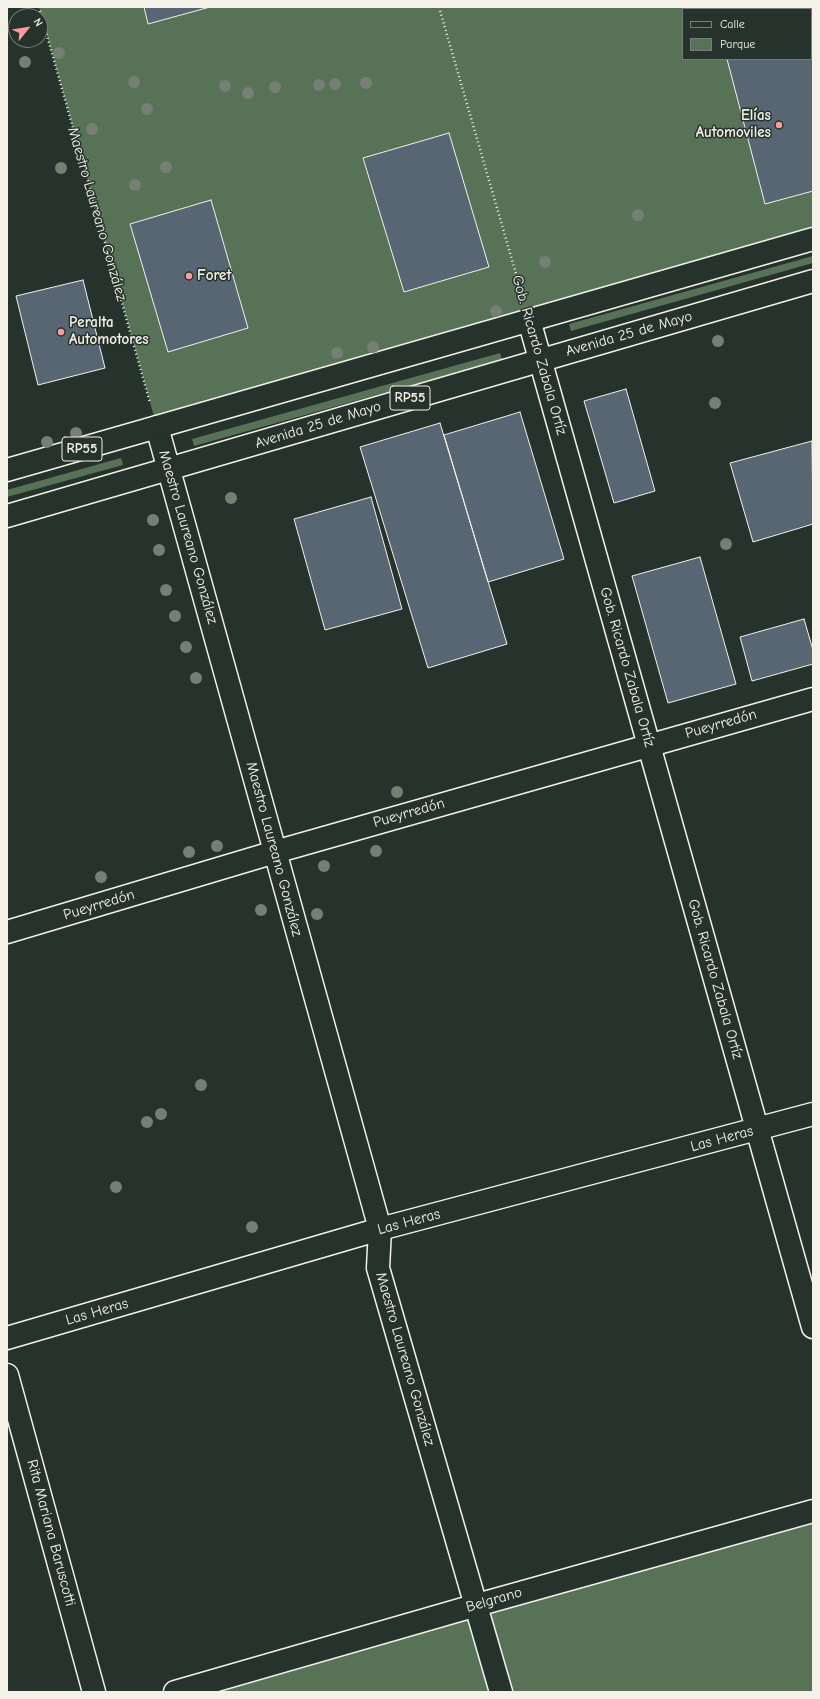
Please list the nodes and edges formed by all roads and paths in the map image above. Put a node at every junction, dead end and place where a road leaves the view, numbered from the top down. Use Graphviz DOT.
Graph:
graph roads {
  1 [pos="39,7"];
  2 [pos="439,7"];
  3 [pos="813,239"];
  4 [pos="813,281"];
  5 [pos="529,320"];
  6 [pos="540,359"];
  7 [pos="157,427"];
  8 [pos="169,469"];
  9 [pos="7,470"];
  10 [pos="7,516"];
  11 [pos="813,699"];
  12 [pos="649,744"];
  13 [pos="275,852"];
  14 [pos="7,932"];
  15 [pos="813,1114"];
  16 [pos="758,1130"];
  17 [pos="380,1229"];
  18 [pos="813,1327"];
  19 [pos="7,1338"];
  20 [pos="7,1375"];
  21 [pos="813,1511"];
  22 [pos="477,1605"];
  23 [pos="94,1692"];
  24 [pos="175,1692"];
  25 [pos="501,1692"];
  1 -- 7 [label="path, Maestro Laureano González"];
  2 -- 5 [label="path, Gob. Ricardo Zabala Ortíz"];
  3 -- 5 [label="street, RP55"];
  4 -- 6 [label="street, Avenida 25 de Mayo / RP55"];
  5 -- 6 [label="street, Gob. Ricardo Zabala Ortíz"];
  5 -- 7 [label="street, RP55"];
  6 -- 8 [label="street, Avenida 25 de Mayo / RP55"];
  6 -- 12 [label="street, Gob. Ricardo Zabala Ortíz"];
  7 -- 8 [label="street, Maestro Laureano González"];
  7 -- 9 [label="street, RP55"];
  8 -- 10 [label="street, Avenida 25 de Mayo / RP55"];
  8 -- 13 [label="street, Maestro Laureano González"];
  11 -- 12 [label="street, Pueyrredón"];
  12 -- 13 [label="street, Pueyrredón"];
  12 -- 16 [label="street, Gob. Ricardo Zabala Ortíz"];
  13 -- 14 [label="street, Pueyrredón"];
  13 -- 17 [label="street, Maestro Laureano González"];
  15 -- 16 [label="street, Las Heras"];
  16 -- 17 [label="street, Las Heras"];
  16 -- 18 [label="street, Gob. Ricardo Zabala Ortíz"];
  17 -- 19 [label="street, Las Heras"];
  17 -- 22 [label="street, Maestro Laureano González"];
  20 -- 23 [label="street, Rita Mariana Baruscotti"];
  21 -- 22 [label="street, Belgrano"];
  22 -- 24 [label="street, Belgrano"];
  22 -- 25 [label="street, Maestro Laureano González"];
}
